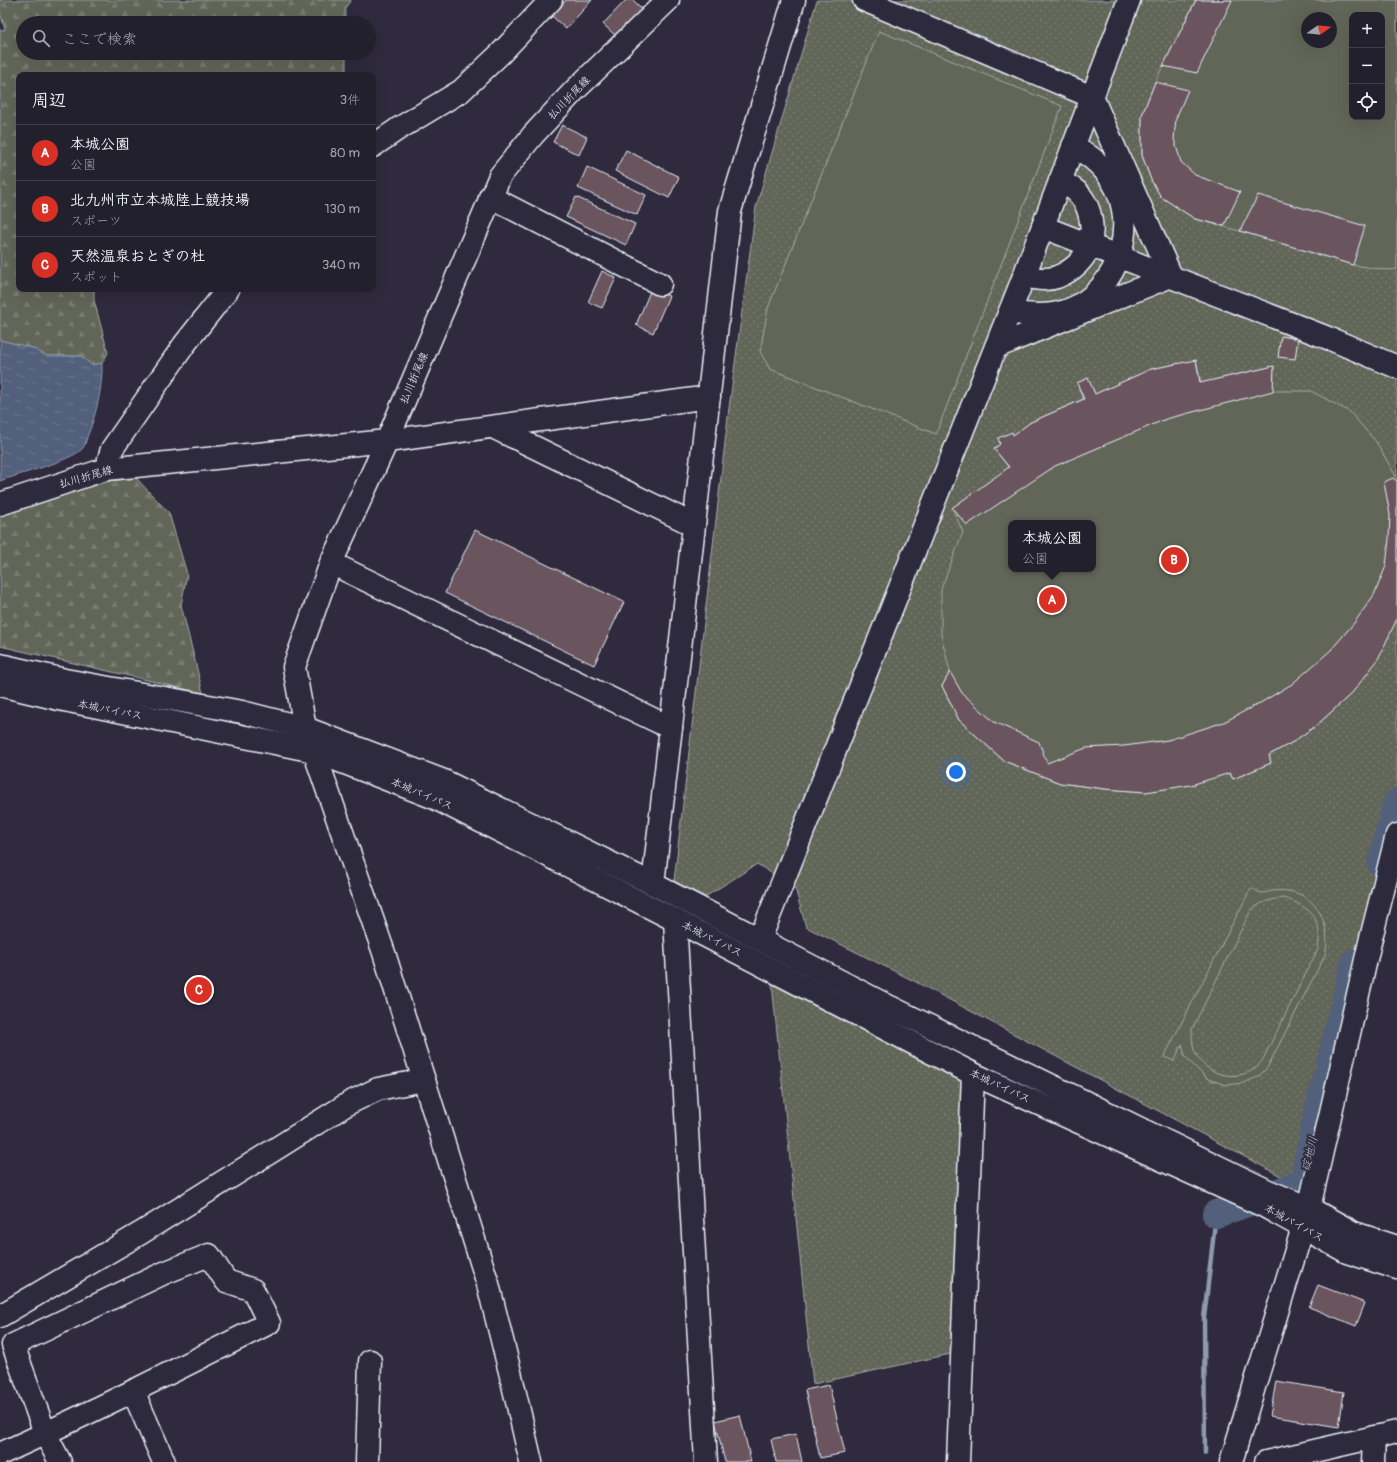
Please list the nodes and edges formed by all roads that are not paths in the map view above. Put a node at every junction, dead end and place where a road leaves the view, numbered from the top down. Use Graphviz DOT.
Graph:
graph roads {
  1 [pos="551,0"];
  2 [pos="668,0"];
  3 [pos="794,0"];
  4 [pos="864,0"];
  5 [pos="1128,0"];
  6 [pos="1092,97"];
  7 [pos="376,144"];
  8 [pos="1073,146"];
  9 [pos="1060,181"];
  10 [pos="490,197"];
  11 [pos="1043,226"];
  12 [pos="1090,244"];
  13 [pos="1120,256"];
  14 [pos="1024,276"];
  15 [pos="1171,276"];
  16 [pos="660,284"];
  17 [pos="226,292"];
  18 [pos="1010,312"];
  19 [pos="996,347"];
  20 [pos="1397,367"];
  21 [pos="709,398"];
  22 [pos="493,427"];
  23 [pos="387,441"];
  24 [pos="106,469"];
  25 [pos="0,504"];
  26 [pos="694,525"];
  27 [pos="332,563"];
  28 [pos="0,665"];
  29 [pos="0,685"];
  30 [pos="304,728"];
  31 [pos="671,728"];
  32 [pos="314,750"];
  33 [pos="1397,835"];
  34 [pos="653,884"];
  35 [pos="675,920"];
  36 [pos="760,939"];
  37 [pos="973,1074"];
  38 [pos="424,1080"];
  39 [pos="1238,1185"];
  40 [pos="1306,1218"];
  41 [pos="1397,1247"];
  42 [pos="1397,1268"];
  43 [pos="0,1316"];
  44 [pos="370,1361"];
  45 [pos="133,1391"];
  46 [pos="1397,1432"];
  47 [pos="46,1433"];
  48 [pos="1374,1437"];
  49 [pos="0,1454"];
  50 [pos="1279,1460"];
  51 [pos="60,1462"];
  52 [pos="164,1462"];
  53 [pos="367,1462"];
  54 [pos="531,1462"];
  55 [pos="706,1462"];
  56 [pos="958,1462"];
  57 [pos="1231,1462"];
  58 [pos="1373,1462"];
  1 -- 7 [label="main road"];
  2 -- 10 [label="main road, 払川折尾線"];
  3 -- 21 [label="main road"];
  4 -- 6 [label="main road"];
  5 -- 6 [label="main road"];
  6 -- 8 [label="main road"];
  6 -- 15 [label="main road"];
  8 -- 9 [label="main road"];
  8 -- 13 [label="main road"];
  9 -- 11 [label="main road"];
  9 -- 12 [label="main road"];
  10 -- 16 [label="main road"];
  10 -- 23 [label="main road, 払川折尾線"];
  11 -- 12 [label="main road"];
  11 -- 14 [label="main road"];
  12 -- 13 [label="main road"];
  12 -- 14 [label="main road"];
  13 -- 15 [label="main road"];
  13 -- 18 [label="main road"];
  14 -- 18 [label="main road"];
  15 -- 19 [label="main road"];
  15 -- 20 [label="main road"];
  17 -- 24 [label="main road"];
  18 -- 19 [label="main road"];
  19 -- 36 [label="main road"];
  21 -- 22 [label="main road"];
  21 -- 26 [label="main road"];
  22 -- 23 [label="main road"];
  22 -- 26 [label="main road"];
  23 -- 24 [label="main road, 払川折尾線"];
  23 -- 27 [label="main road"];
  24 -- 25 [label="main road, 払川折尾線"];
  26 -- 31 [label="main road"];
  27 -- 30 [label="main road"];
  27 -- 31 [label="main road"];
  28 -- 30 [label="main road, 本城バイパス"];
  29 -- 32 [label="main road, 本城バイパス"];
  30 -- 32 [label="main road"];
  30 -- 34 [label="main road, 本城バイパス"];
  31 -- 34 [label="main road"];
  32 -- 35 [label="main road, 本城バイパス"];
  32 -- 38 [label="main road"];
  33 -- 40 [label="main road"];
  34 -- 36 [label="main road, 本城バイパス"];
  35 -- 37 [label="main road, 本城バイパス"];
  35 -- 55 [label="main road"];
  36 -- 39 [label="main road, 本城バイパス"];
  37 -- 39 [label="main road, 本城バイパス"];
  37 -- 56 [label="main road"];
  38 -- 43 [label="main road"];
  38 -- 54 [label="main road"];
  39 -- 40 [label="main road, 本城バイパス"];
  39 -- 40 [label="main road, 本城バイパス"];
  40 -- 41 [label="main road, 本城バイパス"];
  40 -- 42 [label="main road, 本城バイパス"];
  40 -- 57 [label="main road"];
  44 -- 53 [label="main road"];
  45 -- 47 [label="main road"];
  45 -- 47 [label="main road"];
  45 -- 52 [label="main road"];
  46 -- 48 [label="main road"];
  47 -- 49 [label="main road"];
  47 -- 51 [label="main road"];
  48 -- 50 [label="main road"];
  48 -- 58 [label="main road"];
}
